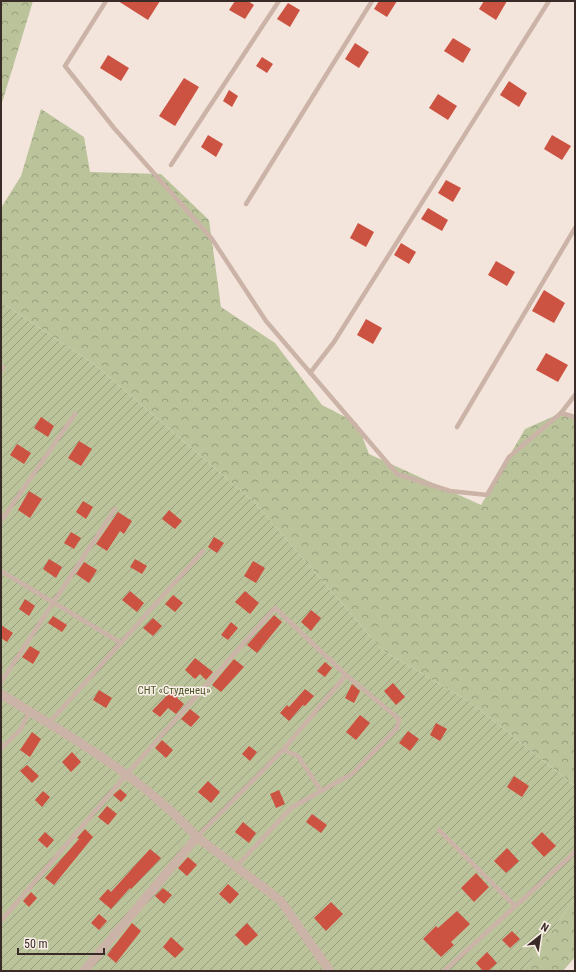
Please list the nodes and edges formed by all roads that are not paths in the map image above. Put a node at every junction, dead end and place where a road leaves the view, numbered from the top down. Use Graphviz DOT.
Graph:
graph roads {
  1 [pos="106,1"];
  2 [pos="278,1"];
  3 [pos="372,1"];
  4 [pos="549,1"];
  5 [pos="172,165"];
  6 [pos="246,204"];
  7 [pos="575,228"];
  8 [pos="310,373"];
  9 [pos="575,395"];
  10 [pos="561,413"];
  11 [pos="75,414"];
  12 [pos="575,417"];
  13 [pos="457,427"];
  14 [pos="115,509"];
  15 [pos="1,521"];
  16 [pos="203,551"];
  17 [pos="1,571"];
  18 [pos="52,603"];
  19 [pos="121,643"];
  20 [pos="346,674"];
  21 [pos="1,682"];
  22 [pos="1,694"];
  23 [pos="30,712"];
  24 [pos="49,723"];
  25 [pos="1,749"];
  26 [pos="283,750"];
  27 [pos="126,775"];
  28 [pos="321,791"];
  29 [pos="439,830"];
  30 [pos="197,837"];
  31 [pos="575,852"];
  32 [pos="236,867"];
  33 [pos="515,906"];
  34 [pos="1,921"];
  35 [pos="84,971"];
  36 [pos="330,971"];
  37 [pos="444,971"];
  1 -- 8 [label="lane"];
  2 -- 5 [label="lane"];
  3 -- 6 [label="lane"];
  4 -- 8 [label="lane"];
  7 -- 13 [label="lane"];
  8 -- 10 [label="lane"];
  9 -- 10 [label="lane"];
  10 -- 12 [label="lane"];
  11 -- 15 [label="lane"];
  14 -- 18 [label="lane"];
  16 -- 19 [label="lane"];
  17 -- 18 [label="lane"];
  18 -- 19 [label="lane"];
  18 -- 21 [label="lane"];
  19 -- 24 [label="lane"];
  20 -- 26 [label="lane"];
  20 -- 27 [label="lane"];
  20 -- 28 [label="lane"];
  22 -- 23 [label="street"];
  23 -- 24 [label="street"];
  23 -- 25 [label="lane"];
  24 -- 27 [label="street"];
  26 -- 28 [label="lane"];
  26 -- 30 [label="lane"];
  27 -- 30 [label="street"];
  27 -- 34 [label="lane"];
  28 -- 32 [label="lane"];
  29 -- 33 [label="lane"];
  30 -- 32 [label="street"];
  30 -- 35 [label="street"];
  31 -- 33 [label="lane"];
  32 -- 36 [label="street"];
  33 -- 37 [label="lane"];
}
